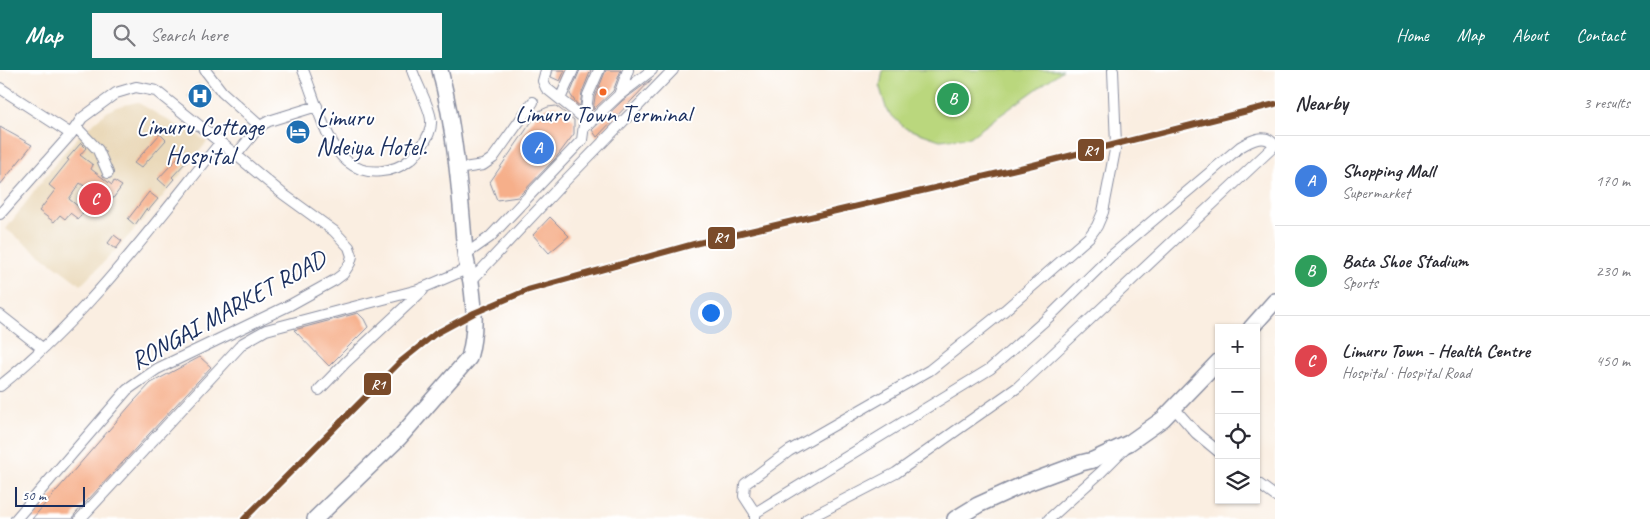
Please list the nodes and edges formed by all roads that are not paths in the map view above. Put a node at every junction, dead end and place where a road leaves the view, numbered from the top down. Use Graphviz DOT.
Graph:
graph roads {
  1 [pos="205,70"];
  2 [pos="304,70"];
  3 [pos="412,70"];
  4 [pos="440,70"];
  5 [pos="546,70"];
  6 [pos="573,70"];
  7 [pos="599,70"];
  8 [pos="628,70"];
  9 [pos="652,70"];
  10 [pos="673,70"];
  11 [pos="1113,70"];
  12 [pos="0,88"];
  13 [pos="618,96"];
  14 [pos="560,100"];
  15 [pos="533,102"];
  16 [pos="316,106"];
  17 [pos="584,124"];
  18 [pos="260,126"];
  19 [pos="74,130"];
  20 [pos="220,143"];
  21 [pos="236,155"];
  22 [pos="457,169"];
  23 [pos="108,173"];
  24 [pos="0,214"];
  25 [pos="468,268"];
  26 [pos="425,287"];
  27 [pos="1275,301"];
  28 [pos="0,315"];
  29 [pos="1255,324"];
  30 [pos="246,326"];
  31 [pos="253,338"];
  32 [pos="42,348"];
  33 [pos="1215,365"];
  34 [pos="0,386"];
  35 [pos="319,390"];
  36 [pos="1174,408"];
  37 [pos="1130,443"];
  38 [pos="1215,449"];
  39 [pos="1260,485"];
  40 [pos="1275,496"];
  41 [pos="755,516"];
  42 [pos="16,519"];
  43 [pos="80,519"];
  44 [pos="315,519"];
  45 [pos="807,519"];
  46 [pos="955,519"];
  47 [pos="1048,519"];
  1 -- 18 [label="street"];
  2 -- 16 [label="street"];
  3 -- 16 [label="street"];
  4 -- 22 [label="highway"];
  5 -- 14 [label="street"];
  6 -- 14 [label="street"];
  7 -- 17 [label="street"];
  8 -- 13 [label="street"];
  9 -- 13 [label="street"];
  10 -- 25 [label="street"];
  11 -- 41 [label="street"];
  12 -- 19 [label="street"];
  13 -- 17 [label="street"];
  14 -- 17 [label="street"];
  15 -- 22 [label="street"];
  16 -- 18 [label="street"];
  17 -- 25 [label="street"];
  18 -- 21 [label="street"];
  19 -- 20 [label="street"];
  19 -- 23 [label="street"];
  19 -- 24 [label="street"];
  20 -- 21 [label="street"];
  20 -- 32 [label="street"];
  21 -- 30 [label="street, RONGAI MARKET ROAD"];
  22 -- 25 [label="highway"];
  25 -- 26 [label="street, RONGAI MARKET ROAD"];
  25 -- 44 [label="highway"];
  26 -- 31 [label="street, RONGAI MARKET ROAD"];
  26 -- 35 [label="street"];
  27 -- 29 [label="highway"];
  28 -- 32 [label="street"];
  30 -- 31 [label="street"];
  30 -- 42 [label="street, RONGAI MARKET ROAD"];
  31 -- 43 [label="street, RONGAI MARKET ROAD"];
  32 -- 34 [label="street"];
  33 -- 36 [label="highway"];
  36 -- 37 [label="highway"];
  36 -- 38 [label="street"];
  37 -- 46 [label="highway"];
  37 -- 47 [label="street"];
  39 -- 40 [label="street"];
  41 -- 45 [label="street"];
}
